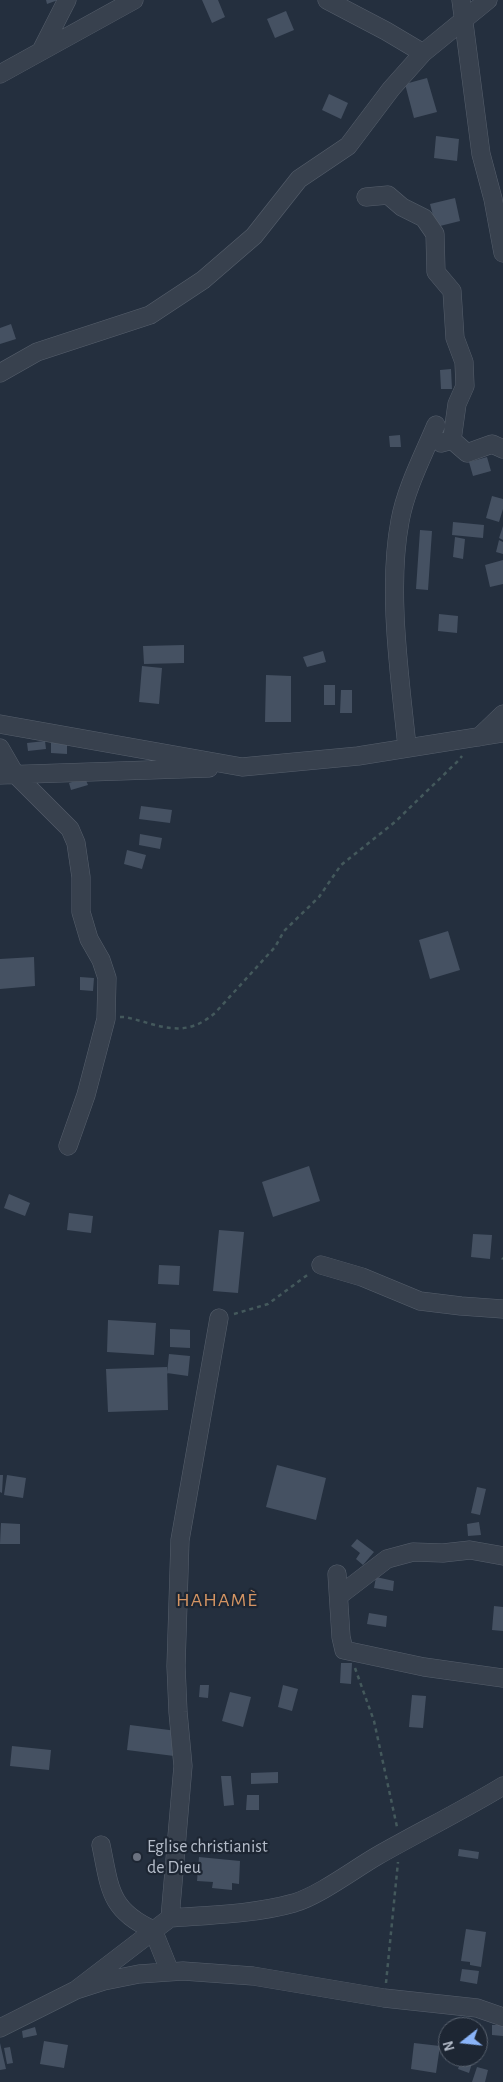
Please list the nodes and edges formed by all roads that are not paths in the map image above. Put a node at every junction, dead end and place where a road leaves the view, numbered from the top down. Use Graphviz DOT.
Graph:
graph roads {
  1 [pos="67,0"];
  2 [pos="134,0"];
  3 [pos="327,0"];
  4 [pos="460,0"];
  5 [pos="488,0"];
  6 [pos="464,20"];
  7 [pos="41,51"];
  8 [pos="423,53"];
  9 [pos="0,74"];
  10 [pos="366,197"];
  11 [pos="503,253"];
  12 [pos="0,373"];
  13 [pos="436,425"];
  14 [pos="503,449"];
  15 [pos="503,714"];
  16 [pos="0,724"];
  17 [pos="503,733"];
  18 [pos="475,737"];
  19 [pos="407,747"];
  20 [pos="0,748"];
  21 [pos="242,767"];
  22 [pos="8,775"];
  23 [pos="68,1146"];
  24 [pos="321,1265"];
  25 [pos="503,1309"];
  26 [pos="219,1318"];
  27 [pos="503,1556"];
  28 [pos="337,1574"];
  29 [pos="340,1595"];
  30 [pos="503,1678"];
  31 [pos="503,1786"];
  32 [pos="101,1845"];
  33 [pos="170,1918"];
  34 [pos="153,1930"];
  35 [pos="170,1972"];
  36 [pos="76,1990"];
  37 [pos="503,2017"];
  38 [pos="0,2028"];
  1 -- 7 [label="street"];
  2 -- 7 [label="street"];
  3 -- 8 [label="street"];
  4 -- 6 [label="street"];
  5 -- 6 [label="street"];
  6 -- 8 [label="street"];
  6 -- 11 [label="street"];
  7 -- 9 [label="street"];
  8 -- 12 [label="street"];
  10 -- 14 [label="street"];
  13 -- 19 [label="street"];
  15 -- 18 [label="street"];
  16 -- 21 [label="street"];
  17 -- 18 [label="street"];
  18 -- 19 [label="street"];
  19 -- 21 [label="street"];
  20 -- 22 [label="street"];
  21 -- 22 [label="street"];
  22 -- 23 [label="street"];
  24 -- 25 [label="street"];
  26 -- 33 [label="street"];
  27 -- 29 [label="street"];
  28 -- 29 [label="street"];
  29 -- 30 [label="street"];
  31 -- 33 [label="street"];
  32 -- 34 [label="street"];
  33 -- 34 [label="street"];
  34 -- 35 [label="street"];
  34 -- 36 [label="street"];
  35 -- 36 [label="street"];
  35 -- 37 [label="street"];
  36 -- 38 [label="street"];
}
